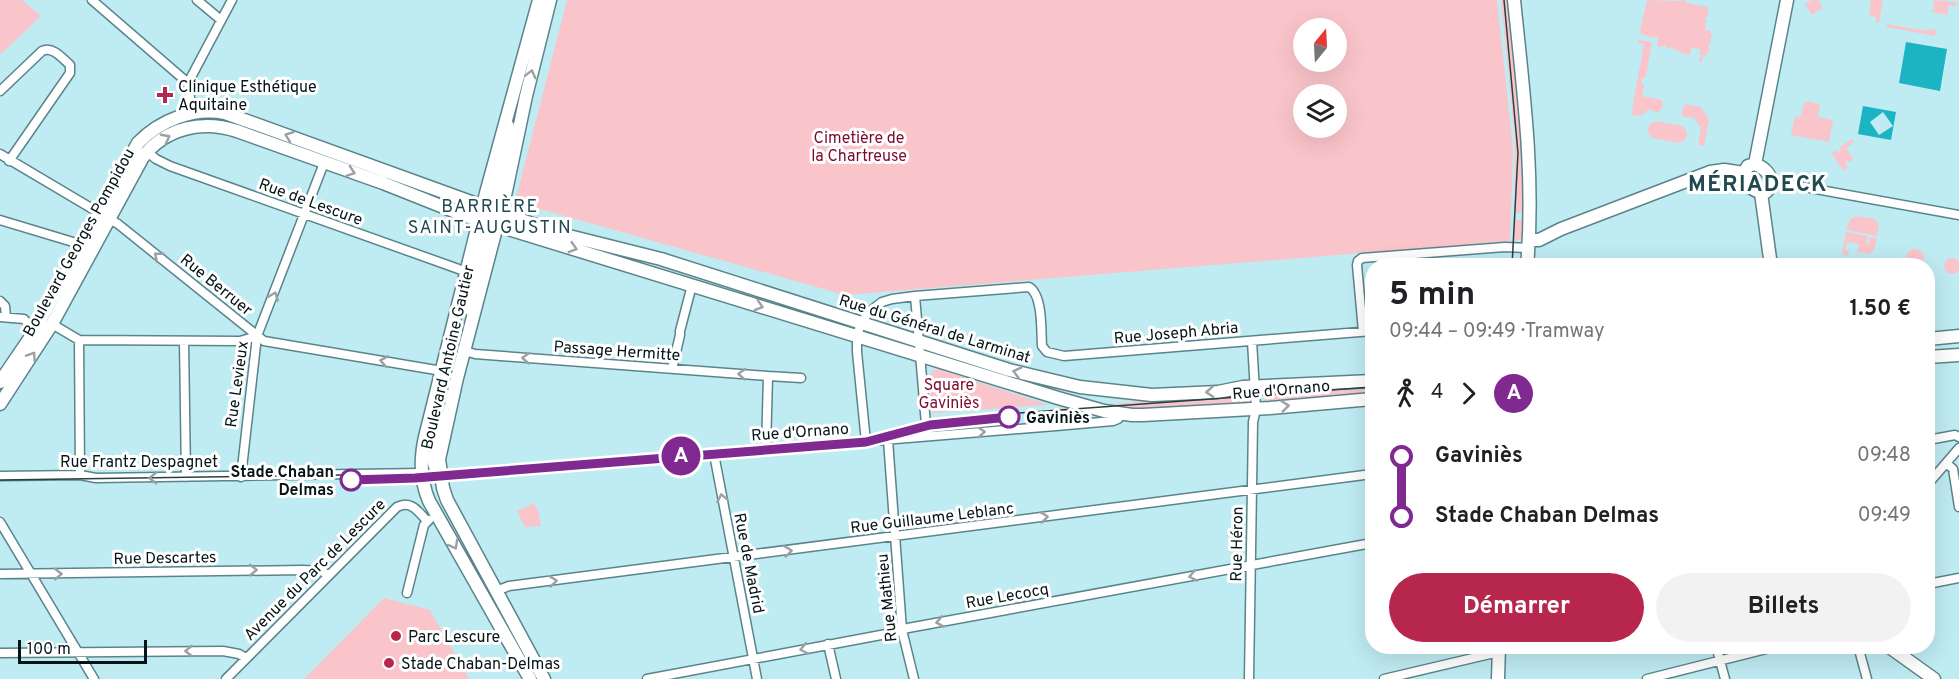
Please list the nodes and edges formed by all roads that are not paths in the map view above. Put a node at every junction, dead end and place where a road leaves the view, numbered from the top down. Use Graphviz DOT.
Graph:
graph roads {
  1 [pos="92,0"];
  2 [pos="197,0"];
  3 [pos="232,0"];
  4 [pos="539,0"];
  5 [pos="550,0"];
  6 [pos="1514,0"];
  7 [pos="1787,0"];
  8 [pos="221,20"];
  9 [pos="188,83"];
  10 [pos="0,91"];
  11 [pos="526,96"];
  12 [pos="511,101"];
  13 [pos="192,113"];
  14 [pos="147,152"];
  15 [pos="0,154"];
  16 [pos="9,161"];
  17 [pos="324,163"];
  18 [pos="1755,165"];
  19 [pos="1744,173"];
  20 [pos="1771,181"];
  21 [pos="1761,193"];
  22 [pos="483,206"];
  23 [pos="305,214"];
  24 [pos="1959,215"];
  25 [pos="104,216"];
  26 [pos="492,218"];
  27 [pos="0,220"];
  28 [pos="1529,239"];
  29 [pos="81,246"];
  30 [pos="1528,258"];
  31 [pos="1770,258"];
  32 [pos="467,272"];
  33 [pos="692,285"];
  34 [pos="915,296"];
  35 [pos="0,301"];
  36 [pos="1365,310"];
  37 [pos="3,317"];
  38 [pos="861,323"];
  39 [pos="52,324"];
  40 [pos="1365,331"];
  41 [pos="32,335"];
  42 [pos="257,336"];
  43 [pos="857,336"];
  44 [pos="1959,336"];
  45 [pos="1935,338"];
  46 [pos="79,340"];
  47 [pos="184,341"];
  48 [pos="1252,341"];
  49 [pos="920,342"];
  50 [pos="466,345"];
  51 [pos="1959,355"];
  52 [pos="921,356"];
  53 [pos="1935,357"];
  54 [pos="672,369"];
  55 [pos="442,371"];
  56 [pos="768,376"];
  57 [pos="801,378"];
  58 [pos="1365,381"];
  59 [pos="0,382"];
  60 [pos="1255,387"];
  61 [pos="1365,400"];
  62 [pos="0,404"];
  63 [pos="1256,409"];
  64 [pos="1122,414"];
  65 [pos="927,436"];
  66 [pos="1959,437"];
  67 [pos="1935,439"];
  68 [pos="888,441"];
  69 [pos="866,442"];
  70 [pos="1959,448"];
  71 [pos="766,450"];
  72 [pos="714,454"];
  73 [pos="1946,463"];
  74 [pos="422,473"];
  75 [pos="80,475"];
  76 [pos="1365,475"];
  77 [pos="0,476"];
  78 [pos="441,476"];
  79 [pos="1935,476"];
  80 [pos="186,477"];
  81 [pos="241,477"];
  82 [pos="1252,490"];
  83 [pos="1959,507"];
  84 [pos="432,518"];
  85 [pos="0,522"];
  86 [pos="895,537"];
  87 [pos="1365,544"];
  88 [pos="734,558"];
  89 [pos="1251,565"];
  90 [pos="0,574"];
  91 [pos="31,574"];
  92 [pos="329,575"];
  93 [pos="1959,578"];
  94 [pos="1935,583"];
  95 [pos="496,591"];
  96 [pos="407,593"];
  97 [pos="902,630"];
  98 [pos="828,644"];
  99 [pos="78,652"];
  100 [pos="0,653"];
  101 [pos="1490,654"];
  102 [pos="1499,654"];
  103 [pos="1718,654"];
  104 [pos="1747,654"];
  105 [pos="1860,654"];
  106 [pos="1899,654"];
  107 [pos="246,658"];
  108 [pos="753,659"];
  109 [pos="1720,661"];
  110 [pos="94,679"];
  111 [pos="226,679"];
  112 [pos="530,679"];
  113 [pos="544,679"];
  114 [pos="647,679"];
  115 [pos="757,679"];
  116 [pos="836,679"];
  117 [pos="914,679"];
  118 [pos="1249,679"];
  119 [pos="1384,679"];
  120 [pos="1498,679"];
  121 [pos="1647,679"];
  122 [pos="1725,679"];
  123 [pos="1867,679"];
  124 [pos="1934,679"];
  1 -- 9 [label="street"];
  2 -- 8 [label="street"];
  3 -- 8 [label="street"];
  4 -- 12 [label="main road, Boulevard Antoine Gautier"];
  11 -- 5 [label="main road, Boulevard Antoine Gautier, one-way"];
  6 -- 28 [label="main road"];
  7 -- 18 [label="main road"];
  8 -- 9 [label="street"];
  9 -- 13 [label="street"];
  10 -- 16 [label="street"];
  11 -- 12 [label="street"];
  11 -- 26 [label="main road, Boulevard Antoine Gautier"];
  12 -- 22 [label="main road, Boulevard Antoine Gautier"];
  12 -- 26 [label="main road"];
  22 -- 13 [label="main road, Boulevard Georges Pompidou, one-way"];
  13 -- 25 [label="main road, Boulevard Georges Pompidou"];
  14 -- 17 [label="main road, Boulevard Georges Pompidou, one-way"];
  14 -- 23 [label="street, Rue de Lescure"];
  14 -- 25 [label="main road, Boulevard Georges Pompidou"];
  15 -- 16 [label="street, Rue Berruer"];
  16 -- 25 [label="street, Rue Berruer"];
  17 -- 23 [label="street, Rue Levieux"];
  17 -- 26 [label="main road, Boulevard Georges Pompidou, one-way"];
  18 -- 19 [label="main road"];
  18 -- 20 [label="main road"];
  19 -- 21 [label="main road"];
  19 -- 28 [label="main road"];
  20 -- 21 [label="main road"];
  20 -- 24 [label="street"];
  21 -- 31 [label="main road"];
  22 -- 26 [label="main road, Boulevard Antoine Gautier"];
  23 -- 32 [label="street, Rue de Lescure"];
  42 -- 23 [label="street, Rue Levieux, one-way"];
  25 -- 29 [label="main road, Boulevard Georges Pompidou"];
  25 -- 39 [label="main road, Boulevard Georges Pompidou"];
  42 -- 25 [label="street, Rue Berruer, one-way"];
  26 -- 32 [label="main road, Boulevard Antoine Gautier"];
  26 -- 33 [label="main road, Rue du Général de Larminat, one-way"];
  26 -- 38 [label="main road, Rue du Général de Larminat"];
  26 -- 50 [label="main road, Boulevard Antoine Gautier"];
  27 -- 29 [label="street"];
  28 -- 30 [label="main road"];
  28 -- 36 [label="street"];
  29 -- 41 [label="main road, Boulevard Georges Pompidou"];
  32 -- 55 [label="main road, Boulevard Antoine Gautier"];
  33 -- 43 [label="main road, Rue du Général de Larminat, one-way"];
  33 -- 54 [label="street"];
  34 -- 38 [label="street"];
  34 -- 48 [label="street, Rue Joseph Abria"];
  34 -- 49 [label="street"];
  35 -- 37 [label="street"];
  37 -- 41 [label="street"];
  38 -- 43 [label="street"];
  38 -- 49 [label="main road, Rue du Général de Larminat"];
  39 -- 46 [label="street"];
  62 -- 39 [label="main road, Boulevard Georges Pompidou, one-way"];
  40 -- 48 [label="street, Rue Joseph Abria"];
  41 -- 59 [label="main road, Boulevard Georges Pompidou"];
  42 -- 47 [label="street"];
  55 -- 42 [label="street, Rue Berruer, one-way"];
  42 -- 81 [label="street, Rue Levieux"];
  43 -- 49 [label="street"];
  43 -- 52 [label="main road, Rue du Général de Larminat"];
  43 -- 69 [label="street"];
  44 -- 45 [label="main road"];
  46 -- 47 [label="street"];
  46 -- 75 [label="street"];
  47 -- 80 [label="street"];
  48 -- 60 [label="street"];
  49 -- 52 [label="street"];
  60 -- 49 [label="main road, Rue du Général de Larminat, one-way"];
  54 -- 50 [label="street, Passage Hermitte, one-way"];
  50 -- 78 [label="main road, Boulevard Antoine Gautier"];
  51 -- 53 [label="main road"];
  52 -- 64 [label="main road, Rue du Général de Larminat"];
  52 -- 65 [label="street"];
  56 -- 54 [label="street, Passage Hermitte, one-way"];
  55 -- 74 [label="main road, Boulevard Antoine Gautier"];
  55 -- 78 [label="street, Boulevard Antoine Gautier"];
  56 -- 57 [label="street, Passage Hermitte"];
  56 -- 71 [label="street"];
  58 -- 60 [label="main road, Rue du Général de Larminat"];
  60 -- 63 [label="street, Rue Héron"];
  63 -- 61 [label="main road, Rue d'Ornano, one-way"];
  63 -- 64 [label="main road, Rue d'Ornano"];
  63 -- 82 [label="street, Rue Héron"];
  65 -- 64 [label="street, Rue d'Ornano, one-way"];
  65 -- 68 [label="street, Rue d'Ornano"];
  66 -- 67 [label="street"];
  68 -- 69 [label="street, Rue d'Ornano"];
  68 -- 86 [label="street, Rue Mathieu"];
  69 -- 71 [label="street, Rue d'Ornano"];
  70 -- 73 [label="street"];
  71 -- 72 [label="street, Rue d'Ornano"];
  72 -- 78 [label="street, Rue d'Ornano"];
  88 -- 72 [label="street, Rue de Madrid, one-way"];
  73 -- 79 [label="street"];
  73 -- 83 [label="street"];
  74 -- 81 [label="street, Rue Frantz Despagnet"];
  74 -- 84 [label="main road, Boulevard Antoine Gautier"];
  75 -- 77 [label="street, Rue Frantz Despagnet"];
  80 -- 75 [label="street, Rue Frantz Despagnet, one-way"];
  76 -- 82 [label="street, Rue Guillaume Leblanc"];
  78 -- 95 [label="main road"];
  80 -- 81 [label="street, Rue Frantz Despagnet"];
  86 -- 82 [label="street, Rue Guillaume Leblanc, one-way"];
  82 -- 89 [label="street, Rue Héron"];
  84 -- 92 [label="street, Avenue du Parc de Lescure"];
  84 -- 96 [label="street"];
  84 -- 112 [label="main road, Boulevard Antoine Gautier, one-way"];
  85 -- 91 [label="street"];
  88 -- 86 [label="street, Rue Guillaume Leblanc, one-way"];
  86 -- 97 [label="street, Rue Mathieu"];
  87 -- 89 [label="street, Rue Lecocq"];
  95 -- 88 [label="street, Rue Guillaume Leblanc, one-way"];
  88 -- 108 [label="street, Rue de Madrid"];
  89 -- 97 [label="street, Rue Lecocq, one-way"];
  89 -- 118 [label="street, Rue Héron"];
  90 -- 91 [label="street, Rue Descartes"];
  91 -- 92 [label="street, Rue Descartes, one-way"];
  91 -- 99 [label="street"];
  92 -- 107 [label="street, Avenue du Parc de Lescure"];
  93 -- 94 [label="street"];
  95 -- 113 [label="main road"];
  97 -- 98 [label="street, Rue Lecocq"];
  97 -- 117 [label="street, Rue Mathieu"];
  98 -- 108 [label="street, Rue Lecocq, one-way"];
  98 -- 116 [label="street"];
  99 -- 100 [label="street"];
  107 -- 99 [label="street, one-way"];
  99 -- 110 [label="street"];
  101 -- 119 [label="street"];
  102 -- 120 [label="main road"];
  103 -- 109 [label="street"];
  104 -- 109 [label="street"];
  105 -- 123 [label="street"];
  106 -- 124 [label="main road"];
  107 -- 111 [label="street, Avenue du Parc de Lescure"];
  108 -- 114 [label="street, Rue Lecocq"];
  108 -- 115 [label="street, Rue de Madrid"];
  109 -- 121 [label="street"];
  109 -- 122 [label="street"];
}
